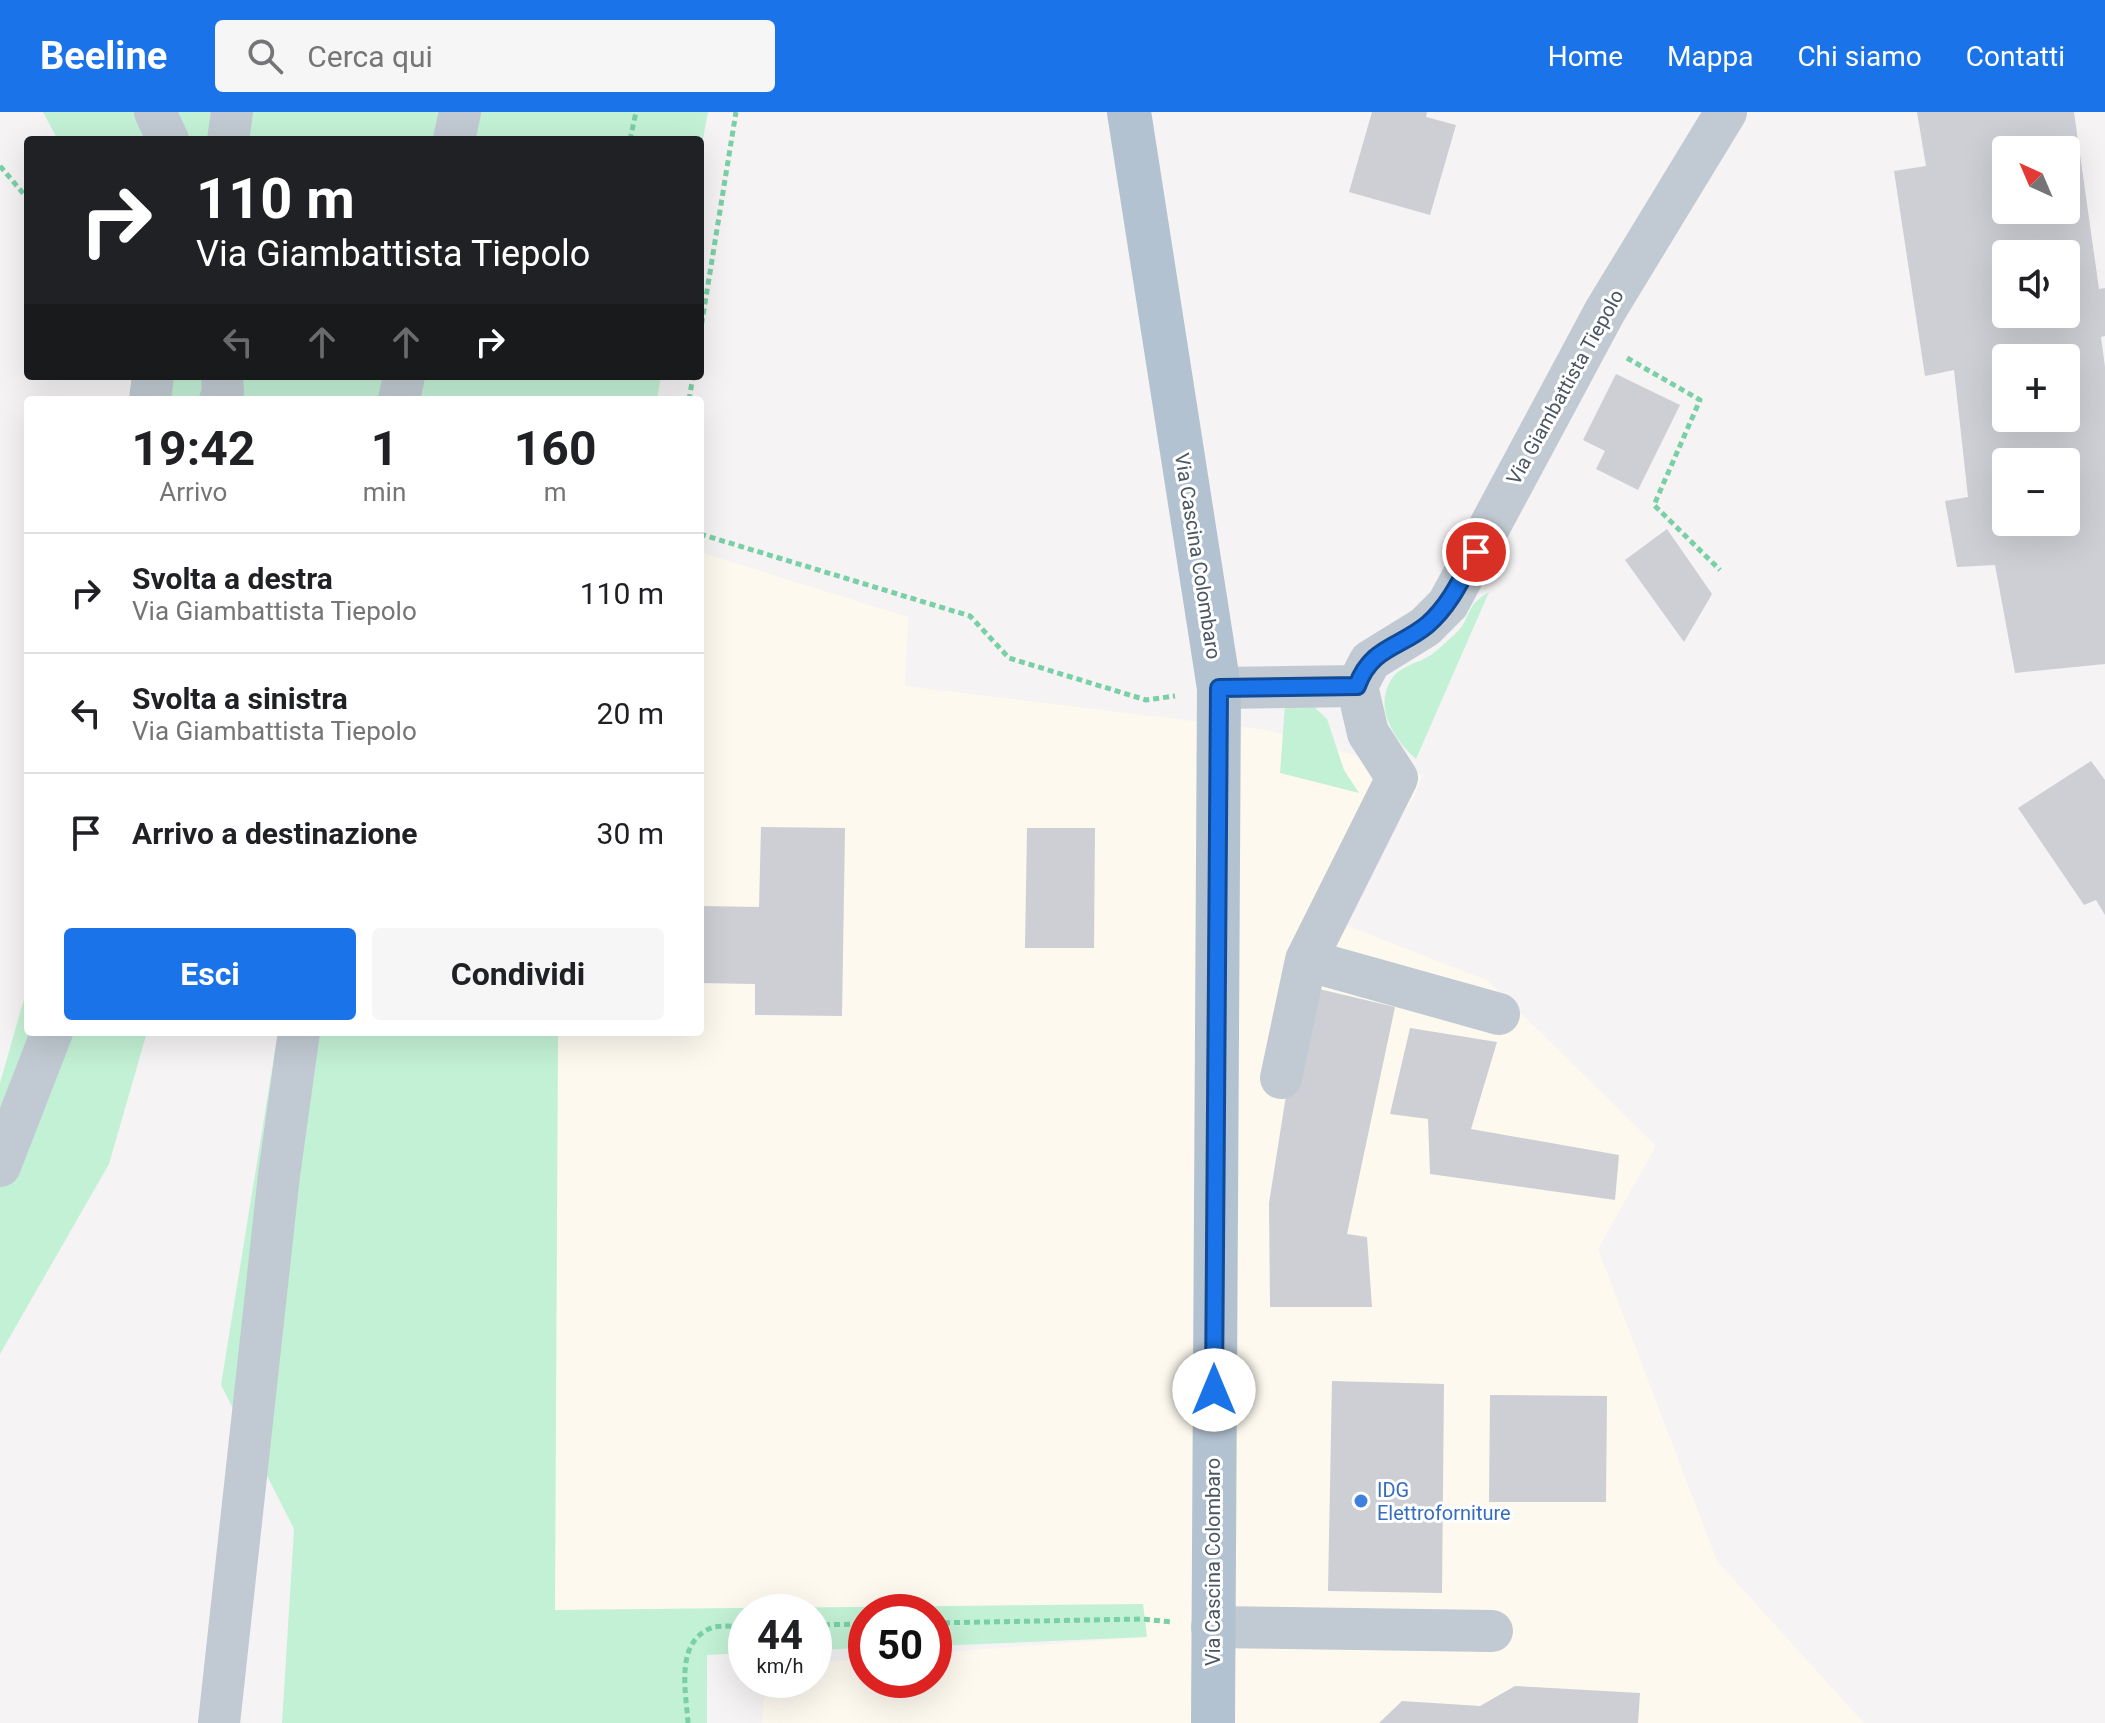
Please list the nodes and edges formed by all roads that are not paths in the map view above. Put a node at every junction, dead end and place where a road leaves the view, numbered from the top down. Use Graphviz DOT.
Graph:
graph roads {
  1 [pos="155,112"];
  2 [pos="232,112"];
  3 [pos="460,112"];
  4 [pos="1129,112"];
  5 [pos="1726,112"];
  6 [pos="166,136"];
  7 [pos="229,136"];
  8 [pos="455,136"];
  9 [pos="1357,686"];
  10 [pos="1219,688"];
  11 [pos="1306,960"];
  12 [pos="1499,1014"];
  13 [pos="50,1036"];
  14 [pos="298,1036"];
  15 [pos="1281,1078"];
  16 [pos="0,1166"];
  17 [pos="1212,1627"];
  18 [pos="1492,1631"];
  19 [pos="219,1723"];
  20 [pos="1213,1723"];
  1 -- 6 [label="street"];
  2 -- 7 [label="street"];
  3 -- 8 [label="street"];
  4 -- 10 [label="main road, Via Cascina Colombaro"];
  5 -- 9 [label="street, Via Giambattista Tiepolo"];
  9 -- 10 [label="street"];
  9 -- 11 [label="street"];
  10 -- 17 [label="main road, Via Cascina Colombaro"];
  11 -- 12 [label="street"];
  11 -- 15 [label="street"];
  13 -- 16 [label="street"];
  14 -- 19 [label="street"];
  17 -- 18 [label="street"];
  17 -- 20 [label="main road, Via Cascina Colombaro"];
}
